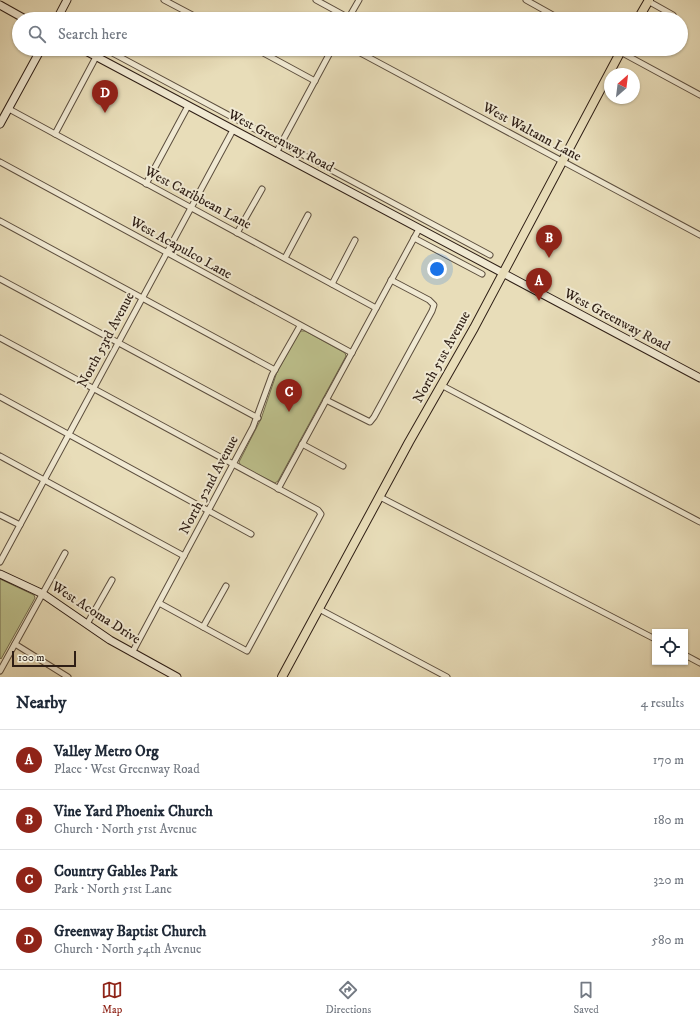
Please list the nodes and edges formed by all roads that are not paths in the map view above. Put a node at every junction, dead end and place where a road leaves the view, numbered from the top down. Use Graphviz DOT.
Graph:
graph roads {
  1 [pos="67,0"];
  2 [pos="164,0"];
  3 [pos="316,0"];
  4 [pos="359,0"];
  5 [pos="526,0"];
  6 [pos="648,1"];
  7 [pos="0,6"];
  8 [pos="12,12"];
  9 [pos="61,12"];
  10 [pos="187,12"];
  11 [pos="338,12"];
  12 [pos="352,12"];
  13 [pos="547,12"];
  14 [pos="642,12"];
  15 [pos="668,12"];
  16 [pos="37,56"];
  17 [pos="118,56"];
  18 [pos="269,56"];
  19 [pos="328,56"];
  20 [pos="366,56"];
  21 [pos="616,56"];
  22 [pos="630,56"];
  23 [pos="96,57"];
  24 [pos="160,79"];
  25 [pos="315,81"];
  26 [pos="155,88"];
  27 [pos="700,95"];
  28 [pos="188,106"];
  29 [pos="8,109"];
  30 [pos="0,124"];
  31 [pos="233,130"];
  32 [pos="55,134"];
  33 [pos="281,144"];
  34 [pos="276,153"];
  35 [pos="562,161"];
  36 [pos="0,162"];
  37 [pos="146,184"];
  38 [pos="262,188"];
  39 [pos="399,206"];
  40 [pos="191,208"];
  41 [pos="308,214"];
  42 [pos="394,216"];
  43 [pos="0,221"];
  44 [pos="418,229"];
  45 [pos="237,232"];
  46 [pos="700,235"];
  47 [pos="414,238"];
  48 [pos="355,240"];
  49 [pos="167,253"];
  50 [pos="490,255"];
  51 [pos="285,258"];
  52 [pos="482,274"];
  53 [pos="503,274"];
  54 [pos="0,279"];
  55 [pos="391,280"];
  56 [pos="332,284"];
  57 [pos="143,298"];
  58 [pos="376,308"];
  59 [pos="300,326"];
  60 [pos="0,338"];
  61 [pos="118,343"];
  62 [pos="352,353"];
  63 [pos="275,370"];
  64 [pos="700,378"];
  65 [pos="441,385"];
  66 [pos="94,389"];
  67 [pos="0,397"];
  68 [pos="326,400"];
  69 [pos="258,418"];
  70 [pos="69,434"];
  71 [pos="302,444"];
  72 [pos="0,456"];
  73 [pos="234,465"];
  74 [pos="343,466"];
  75 [pos="44,480"];
  76 [pos="278,489"];
  77 [pos="380,497"];
  78 [pos="209,511"];
  79 [pos="0,515"];
  80 [pos="700,522"];
  81 [pos="20,525"];
  82 [pos="251,534"];
  83 [pos="66,553"];
  84 [pos="184,556"];
  85 [pos="0,562"];
  86 [pos="0,574"];
  87 [pos="112,580"];
  88 [pos="226,586"];
  89 [pos="43,594"];
  90 [pos="159,603"];
  91 [pos="319,609"];
  92 [pos="87,624"];
  93 [pos="203,627"];
  94 [pos="652,637"];
  95 [pos="15,644"];
  96 [pos="132,653"];
  97 [pos="688,657"];
  98 [pos="700,663"];
  99 [pos="0,670"];
  100 [pos="166,674"];
  101 [pos="68,677"];
  102 [pos="177,677"];
  103 [pos="282,677"];
  104 [pos="447,677"];
  1 -- 9 [label="main road"];
  2 -- 10 [label="street"];
  3 -- 11 [label="street"];
  4 -- 12 [label="street"];
  5 -- 13 [label="street"];
  6 -- 14 [label="main road"];
  6 -- 15 [label="street"];
  7 -- 8 [label="main road"];
  16 -- 29 [label="main road"];
  17 -- 24 [label="street, West Greenway Road"];
  18 -- 25 [label="street"];
  19 -- 25 [label="street"];
  20 -- 35 [label="street, West Waltann Lane"];
  21 -- 35 [label="main road, North 51st Avenue"];
  22 -- 27 [label="street"];
  23 -- 26 [label="main road, West Greenway Road"];
  23 -- 32 [label="street"];
  24 -- 26 [label="street"];
  24 -- 33 [label="street, West Greenway Road"];
  25 -- 33 [label="street"];
  26 -- 28 [label="main road, West Greenway Road"];
  28 -- 31 [label="main road, West Greenway Road"];
  28 -- 37 [label="street"];
  29 -- 30 [label="main road"];
  29 -- 32 [label="street, West Caribbean Lane"];
  31 -- 34 [label="main road, West Greenway Road"];
  31 -- 40 [label="street, North 53rd Avenue"];
  32 -- 37 [label="street, West Caribbean Lane"];
  33 -- 34 [label="street"];
  33 -- 39 [label="street, West Greenway Road"];
  34 -- 42 [label="main road, West Greenway Road"];
  35 -- 46 [label="street, West Waltann Lane"];
  35 -- 53 [label="main road, North 51st Avenue"];
  36 -- 49 [label="street, West Acapulco Lane"];
  37 -- 40 [label="street, West Caribbean Lane"];
  38 -- 45 [label="street"];
  39 -- 42 [label="street"];
  39 -- 50 [label="street, West Greenway Road"];
  40 -- 45 [label="street, West Caribbean Lane"];
  40 -- 49 [label="street, North 53rd Avenue"];
  41 -- 51 [label="street"];
  42 -- 44 [label="main road, West Greenway Road"];
  43 -- 57 [label="street"];
  44 -- 47 [label="street"];
  44 -- 53 [label="main road, West Greenway Road"];
  45 -- 51 [label="street, West Caribbean Lane"];
  47 -- 52 [label="street"];
  47 -- 55 [label="street"];
  48 -- 56 [label="street"];
  49 -- 57 [label="street, North 53rd Avenue"];
  49 -- 59 [label="street, West Acapulco Lane"];
  51 -- 56 [label="street, West Caribbean Lane"];
  53 -- 64 [label="main road, West Greenway Road"];
  53 -- 65 [label="main road, North 51st Avenue"];
  54 -- 61 [label="street"];
  55 -- 58 [label="street"];
  55 -- 68 [label="street"];
  56 -- 58 [label="street, West Caribbean Lane"];
  57 -- 61 [label="street, North 53rd Avenue"];
  57 -- 63 [label="street"];
  58 -- 62 [label="street"];
  59 -- 62 [label="street, West Acapulco Lane"];
  59 -- 63 [label="street, North 52nd Avenue"];
  60 -- 66 [label="street"];
  61 -- 66 [label="street, North 53rd Avenue"];
  61 -- 69 [label="street"];
  62 -- 68 [label="street"];
  63 -- 69 [label="street, North 52nd Avenue"];
  65 -- 77 [label="main road, North 51st Avenue"];
  65 -- 80 [label="street"];
  66 -- 70 [label="street, North 53rd Avenue"];
  66 -- 73 [label="street"];
  67 -- 70 [label="street"];
  68 -- 71 [label="street"];
  69 -- 73 [label="street, North 52nd Avenue"];
  70 -- 75 [label="street, North 53rd Avenue"];
  70 -- 78 [label="street"];
  71 -- 74 [label="street"];
  71 -- 76 [label="street"];
  72 -- 75 [label="street"];
  73 -- 76 [label="street"];
  73 -- 78 [label="street, North 52nd Avenue"];
  75 -- 81 [label="street, North 53rd Avenue"];
  75 -- 84 [label="street"];
  76 -- 93 [label="street"];
  77 -- 91 [label="main road, North 51st Avenue"];
  77 -- 94 [label="street"];
  78 -- 82 [label="street"];
  78 -- 84 [label="street, North 52nd Avenue"];
  79 -- 81 [label="street"];
  81 -- 85 [label="street, North 53rd Avenue"];
  83 -- 89 [label="street"];
  84 -- 90 [label="street, North 52nd Avenue"];
  86 -- 89 [label="main road, West Acoma Drive"];
  87 -- 92 [label="street"];
  88 -- 93 [label="street"];
  89 -- 92 [label="main road, West Acoma Drive"];
  89 -- 95 [label="street"];
  90 -- 93 [label="street"];
  90 -- 96 [label="street, North 52nd Avenue"];
  91 -- 103 [label="main road, North 51st Avenue"];
  91 -- 104 [label="street"];
  92 -- 96 [label="main road, West Acoma Drive"];
  95 -- 99 [label="street"];
  95 -- 101 [label="street"];
  96 -- 100 [label="main road, West Acoma Drive"];
  97 -- 98 [label="street"];
  100 -- 102 [label="main road, West Acoma Drive"];
}
